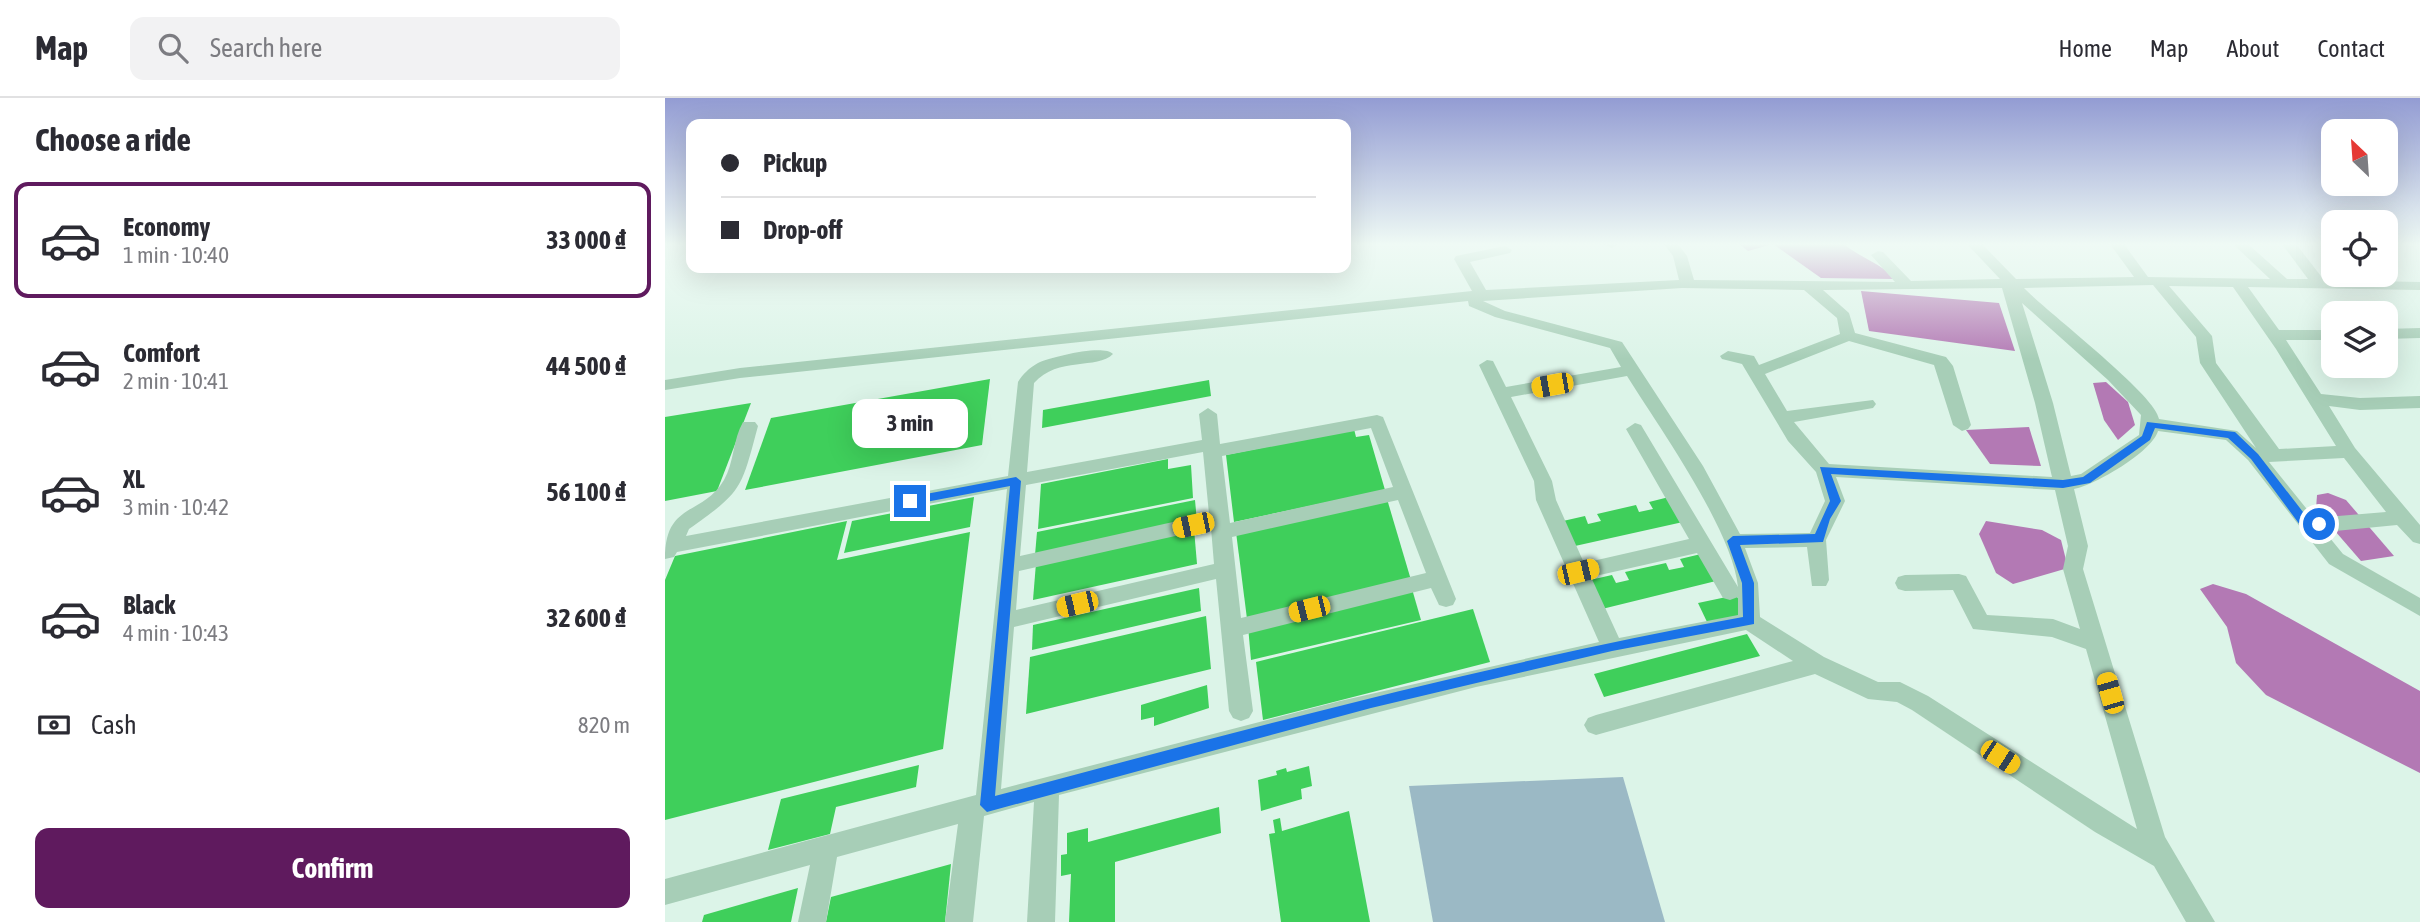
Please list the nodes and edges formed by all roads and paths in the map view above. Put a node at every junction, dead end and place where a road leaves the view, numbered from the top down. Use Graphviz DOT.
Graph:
graph roads {
  1 [pos="1474,282"];
  2 [pos="1905,282"];
  3 [pos="2049,282"];
  4 [pos="2153,282"];
  5 [pos="2193,282"];
  6 [pos="2010,283"];
  7 [pos="2398,283"];
  8 [pos="1688,284"];
  9 [pos="2238,284"];
  10 [pos="2284,284"];
  11 [pos="2321,284"];
  12 [pos="1808,285"];
  13 [pos="1907,285"];
  14 [pos="2420,286"];
  15 [pos="1481,295"];
  16 [pos="2420,333"];
  17 [pos="2398,334"];
  18 [pos="2275,335"];
  19 [pos="2321,335"];
  20 [pos="1848,336"];
  21 [pos="1105,354"];
  22 [pos="1728,356"];
  23 [pos="1487,365"];
  24 [pos="1631,370"];
  25 [pos="1756,372"];
  26 [pos="665,385"];
  27 [pos="1500,394"];
  28 [pos="2314,399"];
  29 [pos="2420,402"];
  30 [pos="2402,403"];
  31 [pos="1867,404"];
  32 [pos="1207,414"];
  33 [pos="2420,417"];
  34 [pos="1781,418"];
  35 [pos="2151,424"];
  36 [pos="1962,425"];
  37 [pos="749,426"];
  38 [pos="1635,429"];
  39 [pos="1211,448"];
  40 [pos="2349,452"];
  41 [pos="2264,455"];
  42 [pos="1824,470"];
  43 [pos="1016,481"];
  44 [pos="2063,484"];
  45 [pos="1403,492"];
  46 [pos="2401,518"];
  47 [pos="1220,525"];
  48 [pos="2313,525"];
  49 [pos="2420,537"];
  50 [pos="1816,540"];
  51 [pos="1733,541"];
  52 [pos="1702,544"];
  53 [pos="668,551"];
  54 [pos="1008,566"];
  55 [pos="1225,569"];
  56 [pos="1578,572"];
  57 [pos="1439,578"];
  58 [pos="1819,580"];
  59 [pos="1905,583"];
  60 [pos="1730,592"];
  61 [pos="1446,599"];
  62 [pos="2420,608"];
  63 [pos="1003,621"];
  64 [pos="1749,621"];
  65 [pos="1231,629"];
  66 [pos="2095,643"];
  67 [pos="1612,646"];
  68 [pos="1816,664"];
  69 [pos="1241,711"];
  70 [pos="1596,725"];
  71 [pos="1047,789"];
  72 [pos="980,807"];
  73 [pos="826,848"];
  74 [pos="2163,857"];
  75 [pos="665,892"];
  76 [pos="812,922"];
  77 [pos="959,922"];
  78 [pos="1041,922"];
  79 [pos="2201,922"];
  1 -- 15 [label="street"];
  2 -- 13 [label="street"];
  3 -- 6 [label="street"];
  4 -- 41 [label="street"];
  5 -- 9 [label="street"];
  6 -- 13 [label="street"];
  6 -- 35 [label="street"];
  6 -- 44 [label="street"];
  7 -- 14 [label="street"];
  8 -- 12 [label="street"];
  8 -- 15 [label="street"];
  9 -- 10 [label="street"];
  9 -- 18 [label="street"];
  10 -- 11 [label="street"];
  12 -- 13 [label="street"];
  12 -- 20 [label="street"];
  15 -- 24 [label="street"];
  15 -- 26 [label="street"];
  16 -- 17 [label="street"];
  18 -- 19 [label="street"];
  18 -- 28 [label="street"];
  20 -- 25 [label="street"];
  20 -- 36 [label="street"];
  21 -- 43 [label="street"];
  22 -- 25 [label="street"];
  23 -- 27 [label="street"];
  24 -- 27 [label="street"];
  24 -- 51 [label="street"];
  25 -- 34 [label="street"];
  27 -- 56 [label="street"];
  28 -- 30 [label="street"];
  28 -- 40 [label="street"];
  29 -- 30 [label="street"];
  30 -- 33 [label="street"];
  31 -- 34 [label="street"];
  32 -- 39 [label="street"];
  34 -- 42 [label="street"];
  35 -- 41 [label="street"];
  35 -- 44 [label="street"];
  37 -- 53 [label="street"];
  38 -- 52 [label="street"];
  39 -- 43 [label="street"];
  39 -- 45 [label="street"];
  39 -- 47 [label="street"];
  40 -- 41 [label="street"];
  40 -- 46 [label="street"];
  41 -- 48 [label="street"];
  42 -- 44 [label="street"];
  42 -- 50 [label="street"];
  43 -- 53 [label="street"];
  43 -- 54 [label="street"];
  44 -- 66 [label="street"];
  45 -- 47 [label="street"];
  45 -- 57 [label="street"];
  46 -- 48 [label="street"];
  46 -- 49 [label="street"];
  47 -- 54 [label="street"];
  47 -- 55 [label="street"];
  48 -- 62 [label="street"];
  50 -- 51 [label="street"];
  50 -- 58 [label="street"];
  51 -- 64 [label="street"];
  52 -- 56 [label="street"];
  52 -- 60 [label="street"];
  54 -- 63 [label="street"];
  55 -- 63 [label="street"];
  55 -- 65 [label="street"];
  56 -- 67 [label="street"];
  57 -- 61 [label="street"];
  57 -- 65 [label="street"];
  59 -- 66 [label="street"];
  63 -- 72 [label="street"];
  64 -- 67 [label="street"];
  64 -- 68 [label="street"];
  65 -- 69 [label="street"];
  66 -- 74 [label="street"];
  67 -- 71 [label="street"];
  68 -- 70 [label="street"];
  68 -- 74 [label="street"];
  71 -- 72 [label="street"];
  71 -- 78 [label="street"];
  72 -- 73 [label="street"];
  72 -- 77 [label="street"];
  73 -- 75 [label="street"];
  73 -- 76 [label="street"];
  74 -- 79 [label="street"];
}
